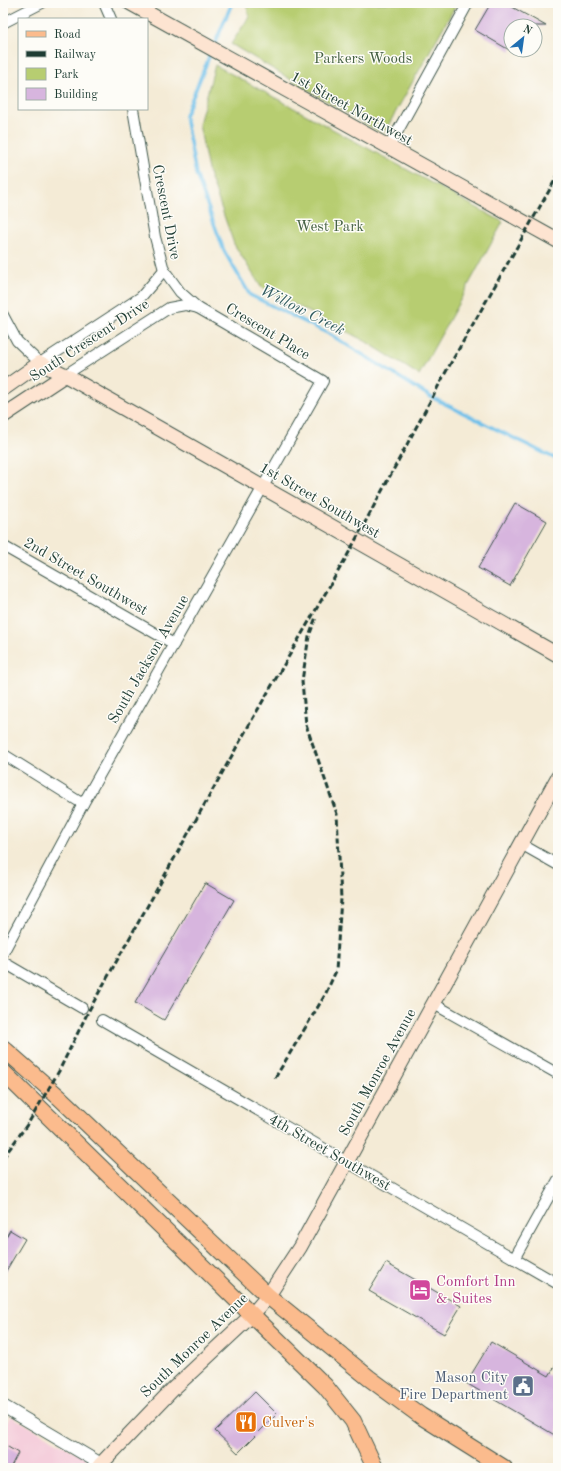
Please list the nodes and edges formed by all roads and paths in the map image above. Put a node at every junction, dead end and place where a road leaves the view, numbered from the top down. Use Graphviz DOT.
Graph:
graph roads {
  1 [pos="42,3"];
  2 [pos="104,3"];
  3 [pos="130,3"];
  4 [pos="468,3"];
  5 [pos="111,18"];
  6 [pos="3,24"];
  7 [pos="133,110"];
  8 [pos="389,148"];
  9 [pos="558,241"];
  10 [pos="164,270"];
  11 [pos="198,308"];
  12 [pos="3,315"];
  13 [pos="40,363"];
  14 [pos="65,375"];
  15 [pos="323,381"];
  16 [pos="3,389"];
  17 [pos="3,416"];
  18 [pos="263,487"];
  19 [pos="3,546"];
  20 [pos="174,644"];
  21 [pos="558,655"];
  22 [pos="3,754"];
  23 [pos="558,776"];
  24 [pos="83,804"];
  25 [pos="521,844"];
  26 [pos="558,865"];
  27 [pos="3,953"];
  28 [pos="3,962"];
  29 [pos="434,1004"];
  30 [pos="82,1008"];
  31 [pos="102,1020"];
  32 [pos="3,1048"];
  33 [pos="3,1072"];
  34 [pos="558,1074"];
  35 [pos="347,1162"];
  36 [pos="558,1180"];
  37 [pos="514,1259"];
  38 [pos="558,1284"];
  39 [pos="268,1296"];
  40 [pos="252,1315"];
  41 [pos="3,1406"];
  42 [pos="100,1466"];
  43 [pos="375,1468"];
  44 [pos="504,1468"];
  1 -- 6 [label="street"];
  2 -- 5 [label="street"];
  3 -- 8 [label="main road, 1st Street Northwest"];
  4 -- 8 [label="street"];
  7 -- 10 [label="street, Crescent Drive"];
  8 -- 9 [label="main road, 1st Street Northwest"];
  10 -- 11 [label="street, Crescent Drive"];
  10 -- 13 [label="street, South Crescent Drive"];
  11 -- 14 [label="street, South Crescent Drive"];
  11 -- 15 [label="street, Crescent Place"];
  12 -- 13 [label="street"];
  13 -- 14 [label="main road, 1st Street Southwest"];
  13 -- 16 [label="main road, South Crescent Drive"];
  14 -- 17 [label="main road, South Crescent Drive"];
  14 -- 18 [label="main road, 1st Street Southwest"];
  15 -- 18 [label="street, South Jackson Avenue"];
  18 -- 20 [label="street, South Jackson Avenue"];
  18 -- 21 [label="main road, 1st Street Southwest"];
  19 -- 20 [label="street, 2nd Street Southwest"];
  20 -- 24 [label="street, South Jackson Avenue"];
  22 -- 24 [label="street"];
  23 -- 25 [label="main road, South Monroe Avenue"];
  24 -- 27 [label="street, South Jackson Avenue"];
  25 -- 26 [label="street"];
  25 -- 29 [label="main road, South Monroe Avenue"];
  28 -- 30 [label="street"];
  29 -- 34 [label="street"];
  29 -- 35 [label="main road, South Monroe Avenue"];
  31 -- 35 [label="street, 4th Street Southwest"];
  32 -- 39 [label="main road"];
  33 -- 40 [label="main road"];
  35 -- 37 [label="street, 4th Street Southwest"];
  35 -- 39 [label="main road, South Monroe Avenue"];
  36 -- 37 [label="street"];
  37 -- 38 [label="street, 4th Street Southwest"];
  39 -- 40 [label="main road, South Monroe Avenue"];
  39 -- 44 [label="main road"];
  40 -- 42 [label="main road, South Monroe Avenue"];
  40 -- 43 [label="main road"];
  41 -- 42 [label="street"];
}
